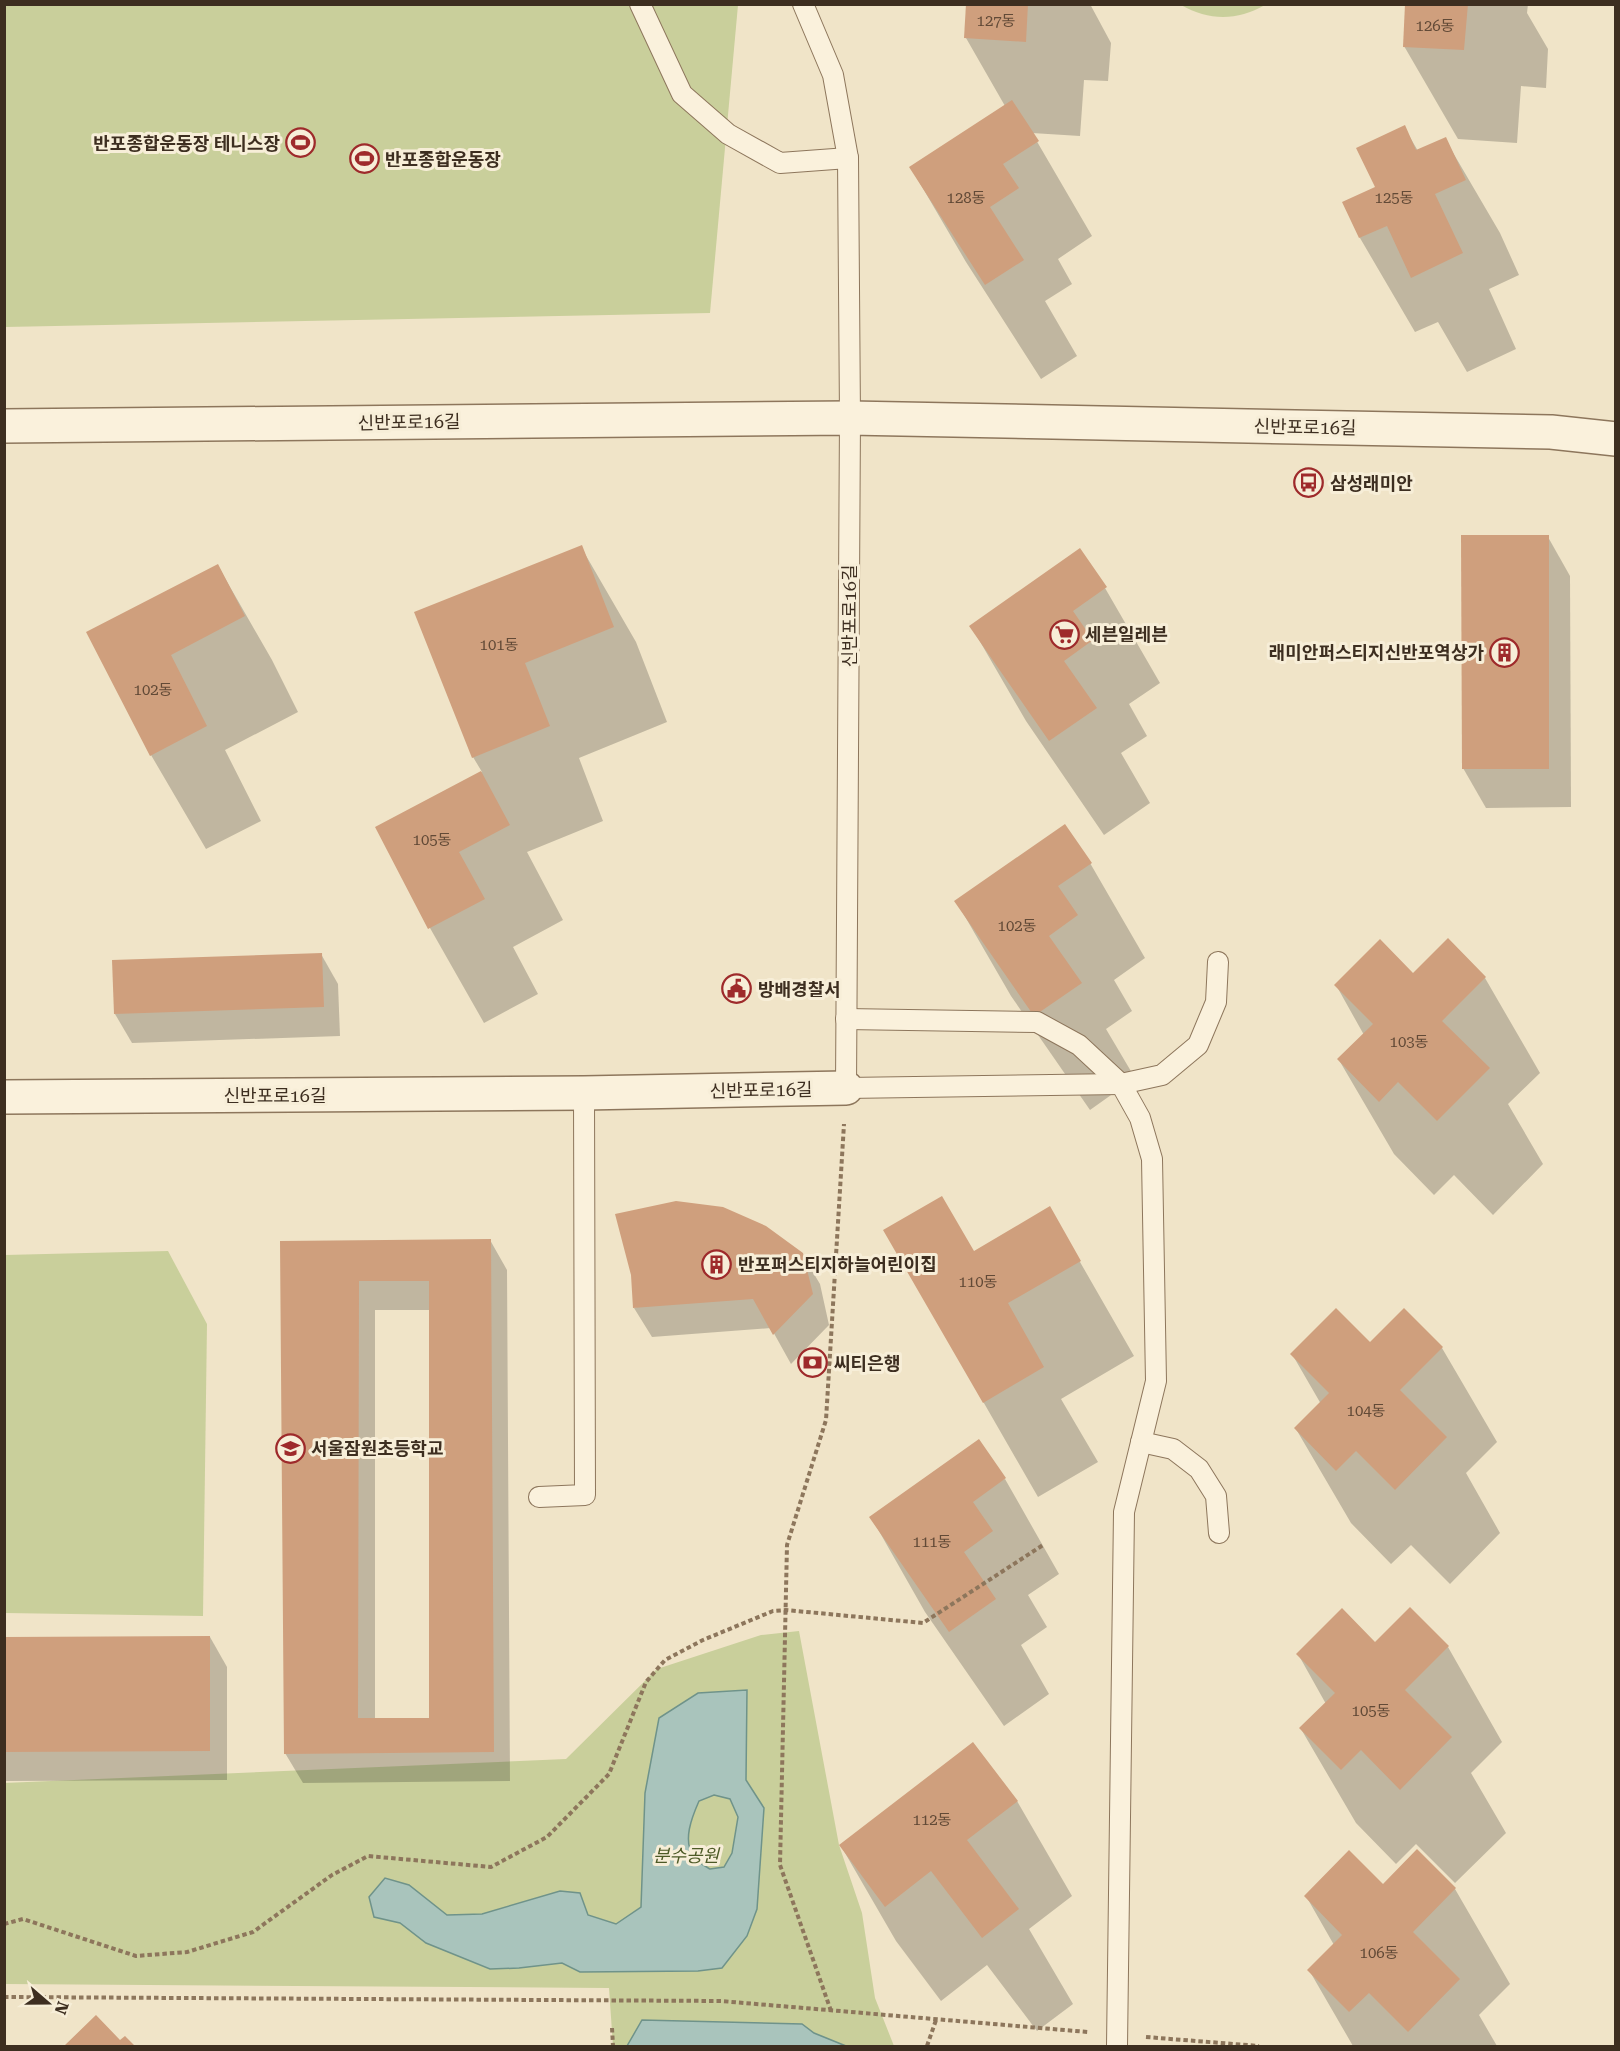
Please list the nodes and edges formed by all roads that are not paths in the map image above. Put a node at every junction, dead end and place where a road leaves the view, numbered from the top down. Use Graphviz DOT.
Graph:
graph roads {
  1 [pos="640,4"];
  2 [pos="803,4"];
  3 [pos="848,158"];
  4 [pos="850,418"];
  5 [pos="4,426"];
  6 [pos="1616,439"];
  7 [pos="1218,962"];
  8 [pos="846,1019"];
  9 [pos="1121,1084"];
  10 [pos="846,1088"];
  11 [pos="584,1093"];
  12 [pos="4,1097"];
  13 [pos="1141,1442"];
  14 [pos="539,1497"];
  15 [pos="1219,1533"];
  16 [pos="1117,2040"];
  1 -- 3 [label="lane"];
  2 -- 3 [label="lane"];
  3 -- 4 [label="lane"];
  4 -- 5 [label="street, 신반포로16길"];
  4 -- 6 [label="street, 신반포로16길"];
  4 -- 8 [label="lane, 신반포로16길"];
  7 -- 9 [label="lane"];
  8 -- 9 [label="lane"];
  8 -- 10 [label="lane, 신반포로16길"];
  9 -- 10 [label="lane"];
  9 -- 13 [label="lane"];
  10 -- 11 [label="street, 신반포로16길"];
  11 -- 12 [label="street, 신반포로16길"];
  11 -- 14 [label="lane"];
  13 -- 15 [label="lane"];
  13 -- 16 [label="lane"];
}
